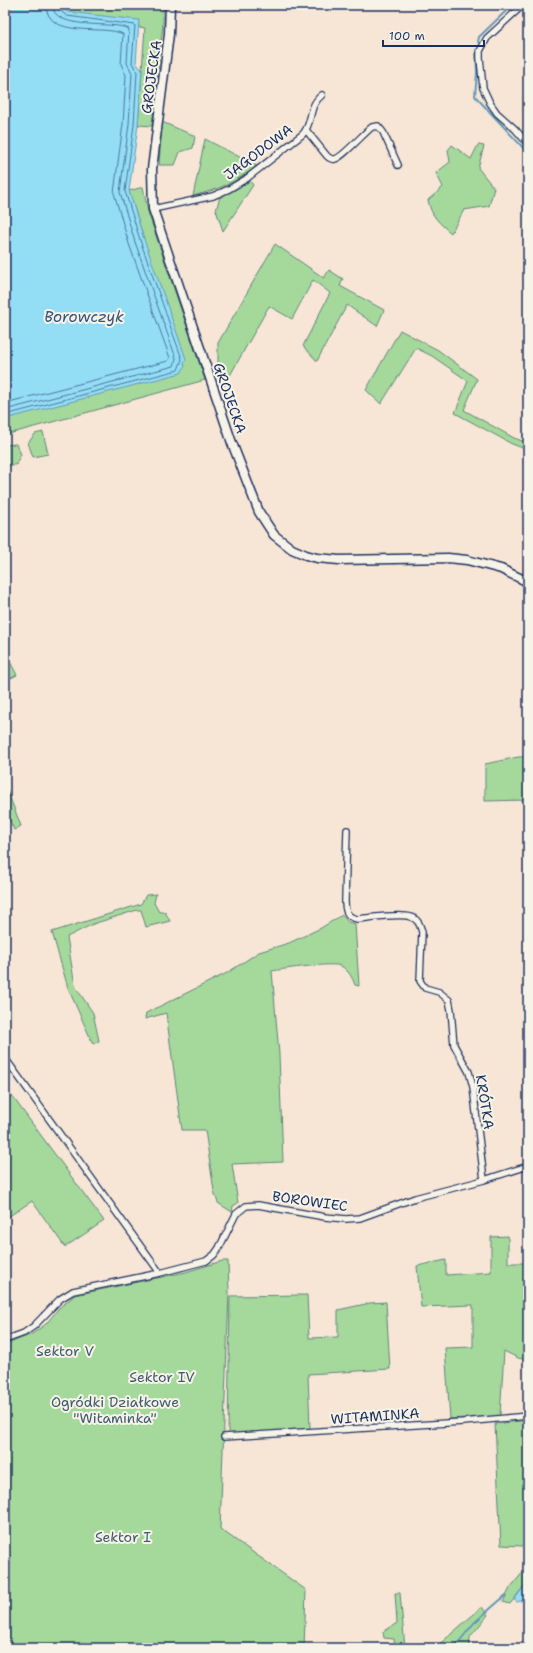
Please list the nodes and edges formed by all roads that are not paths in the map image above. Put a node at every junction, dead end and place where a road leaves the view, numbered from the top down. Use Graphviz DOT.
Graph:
graph roads {
  1 [pos="170,5"];
  2 [pos="523,5"];
  3 [pos="322,95"];
  4 [pos="306,130"];
  5 [pos="528,144"];
  6 [pos="398,165"];
  7 [pos="153,209"];
  8 [pos="528,582"];
  9 [pos="347,830"];
  10 [pos="5,1058"];
  11 [pos="528,1166"];
  12 [pos="484,1180"];
  13 [pos="160,1273"];
  14 [pos="5,1340"];
  15 [pos="528,1416"];
  16 [pos="224,1437"];
  1 -- 7 [label="street, GROJECKA"];
  2 -- 5 [label="street"];
  3 -- 4 [label="street, JAGODOWA"];
  4 -- 6 [label="street, JAGODOWA"];
  4 -- 7 [label="street, JAGODOWA"];
  7 -- 8 [label="street, GROJECKA"];
  9 -- 12 [label="street, KRÓTKA"];
  10 -- 13 [label="street"];
  11 -- 12 [label="street, BOROWIEC"];
  12 -- 13 [label="street, BOROWIEC"];
  13 -- 14 [label="street, BOROWIEC"];
  15 -- 16 [label="street, WITAMINKA"];
}
